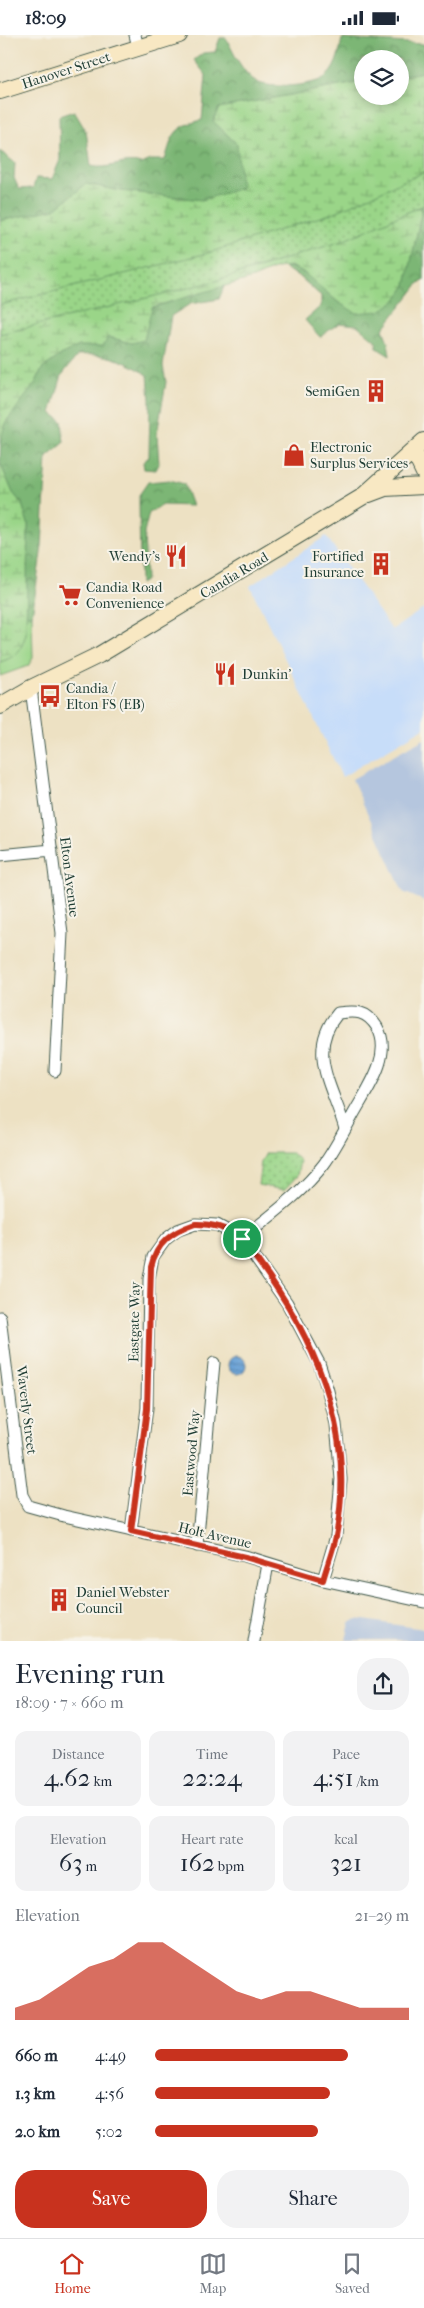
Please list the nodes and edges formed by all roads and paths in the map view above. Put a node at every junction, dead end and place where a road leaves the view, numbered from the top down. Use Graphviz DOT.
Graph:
graph roads {
  1 [pos="179,35"];
  2 [pos="136,41"];
  3 [pos="3,89"];
  4 [pos="421,450"];
  5 [pos="424,473"];
  6 [pos="424,487"];
  7 [pos="362,497"];
  8 [pos="31,688"];
  9 [pos="0,696"];
  10 [pos="0,706"];
  11 [pos="52,850"];
  12 [pos="0,855"];
  13 [pos="55,1071"];
  14 [pos="345,1129"];
  15 [pos="242,1239"];
  16 [pos="0,1317"];
  17 [pos="214,1363"];
  18 [pos="28,1506"];
  19 [pos="131,1531"];
  20 [pos="197,1546"];
  21 [pos="268,1564"];
  22 [pos="323,1580"];
  23 [pos="424,1602"];
  24 [pos="254,1641"];
  1 -- 2 [label="main road, Hanover Street"];
  2 -- 3 [label="main road, Hanover Street"];
  4 -- 5 [label="main road"];
  4 -- 7 [label="main road, Candia Road"];
  6 -- 7 [label="main road"];
  7 -- 8 [label="main road, Candia Road"];
  8 -- 9 [label="main road, Candia Road"];
  8 -- 10 [label="main road, Candia Road"];
  8 -- 11 [label="street, Elton Avenue"];
  11 -- 12 [label="street"];
  11 -- 13 [label="street, Elton Avenue"];
  14 -- 14 [label="street"];
  14 -- 15 [label="street"];
  15 -- 19 [label="street, Eastgate Way"];
  15 -- 22 [label="street, Eastgate Way"];
  16 -- 18 [label="street, Waverly Street"];
  17 -- 20 [label="street, Eastwood Way"];
  18 -- 19 [label="street, Holt Avenue"];
  19 -- 20 [label="street, Holt Avenue"];
  20 -- 21 [label="street, Holt Avenue"];
  21 -- 22 [label="street, Holt Avenue"];
  21 -- 24 [label="street"];
  22 -- 23 [label="street, Holt Avenue"];
}
